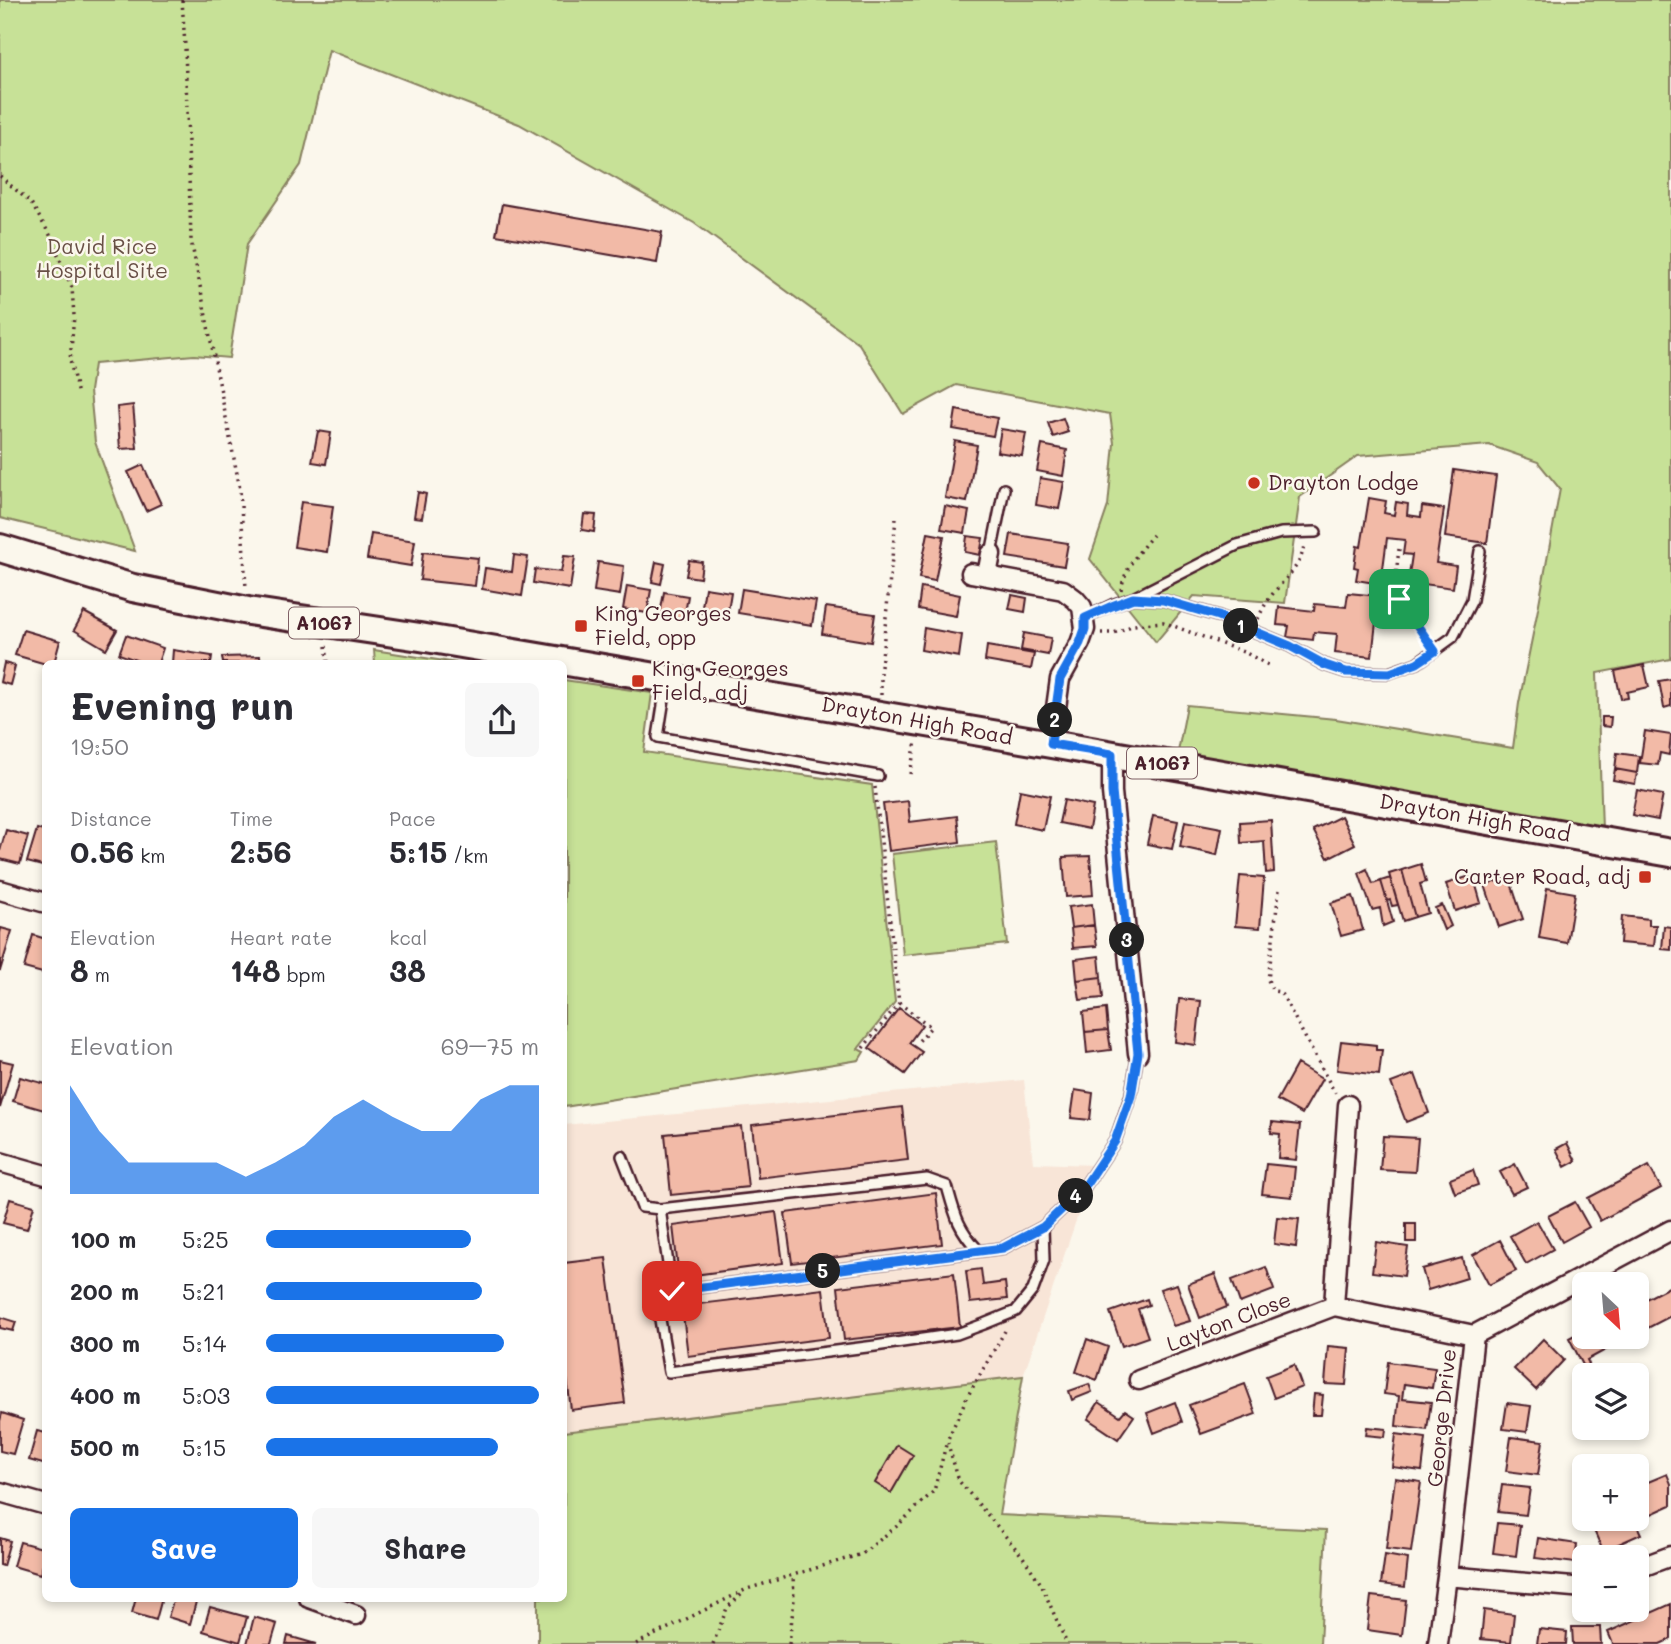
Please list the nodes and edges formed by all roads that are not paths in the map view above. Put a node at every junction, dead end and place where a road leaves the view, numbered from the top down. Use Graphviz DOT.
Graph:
graph roads {
  1 [pos="1004,489"];
  2 [pos="1316,532"];
  3 [pos="0,548"];
  4 [pos="1480,551"];
  5 [pos="991,554"];
  6 [pos="1133,598"];
  7 [pos="1085,623"];
  8 [pos="555,660"];
  9 [pos="567,662"];
  10 [pos="667,679"];
  11 [pos="1051,744"];
  12 [pos="1112,754"];
  13 [pos="876,775"];
  14 [pos="1670,848"];
  15 [pos="0,890"];
  16 [pos="42,902"];
  17 [pos="1138,1053"];
  18 [pos="1348,1105"];
  19 [pos="622,1156"];
  20 [pos="0,1162"];
  21 [pos="42,1174"];
  22 [pos="660,1209"];
  23 [pos="1043,1227"];
  24 [pos="1671,1230"];
  25 [pos="979,1251"];
  26 [pos="672,1291"];
  27 [pos="1334,1306"];
  28 [pos="1474,1335"];
  29 [pos="1139,1380"];
  30 [pos="0,1492"];
  31 [pos="42,1504"];
  32 [pos="1671,1556"];
  33 [pos="1649,1564"];
  34 [pos="1447,1576"];
  35 [pos="1572,1587"];
  36 [pos="320,1602"];
  37 [pos="356,1615"];
  38 [pos="1438,1644"];
  1 -- 5 [label="lane"];
  2 -- 6 [label="lane"];
  3 -- 8 [label="main road, Drayton High Road / A1067"];
  4 -- 6 [label="lane"];
  5 -- 7 [label="street"];
  6 -- 7 [label="lane"];
  7 -- 11 [label="street"];
  9 -- 10 [label="main road, Drayton High Road / A1067"];
  10 -- 11 [label="main road, Drayton High Road / A1067"];
  10 -- 13 [label="lane"];
  11 -- 12 [label="main road, Drayton High Road / A1067"];
  12 -- 14 [label="main road, Drayton High Road / A1067"];
  12 -- 17 [label="street"];
  15 -- 16 [label="street"];
  17 -- 23 [label="lane"];
  18 -- 27 [label="street"];
  19 -- 22 [label="lane"];
  20 -- 21 [label="street"];
  22 -- 25 [label="lane"];
  22 -- 26 [label="lane"];
  23 -- 25 [label="lane"];
  23 -- 26 [label="lane"];
  24 -- 28 [label="street, George Drive"];
  25 -- 26 [label="lane"];
  27 -- 28 [label="street"];
  27 -- 29 [label="street, Layton Close"];
  28 -- 34 [label="street, George Drive"];
  30 -- 31 [label="street"];
  32 -- 33 [label="street"];
  34 -- 35 [label="street"];
  34 -- 38 [label="street, George Drive"];
  36 -- 37 [label="street"];
}
